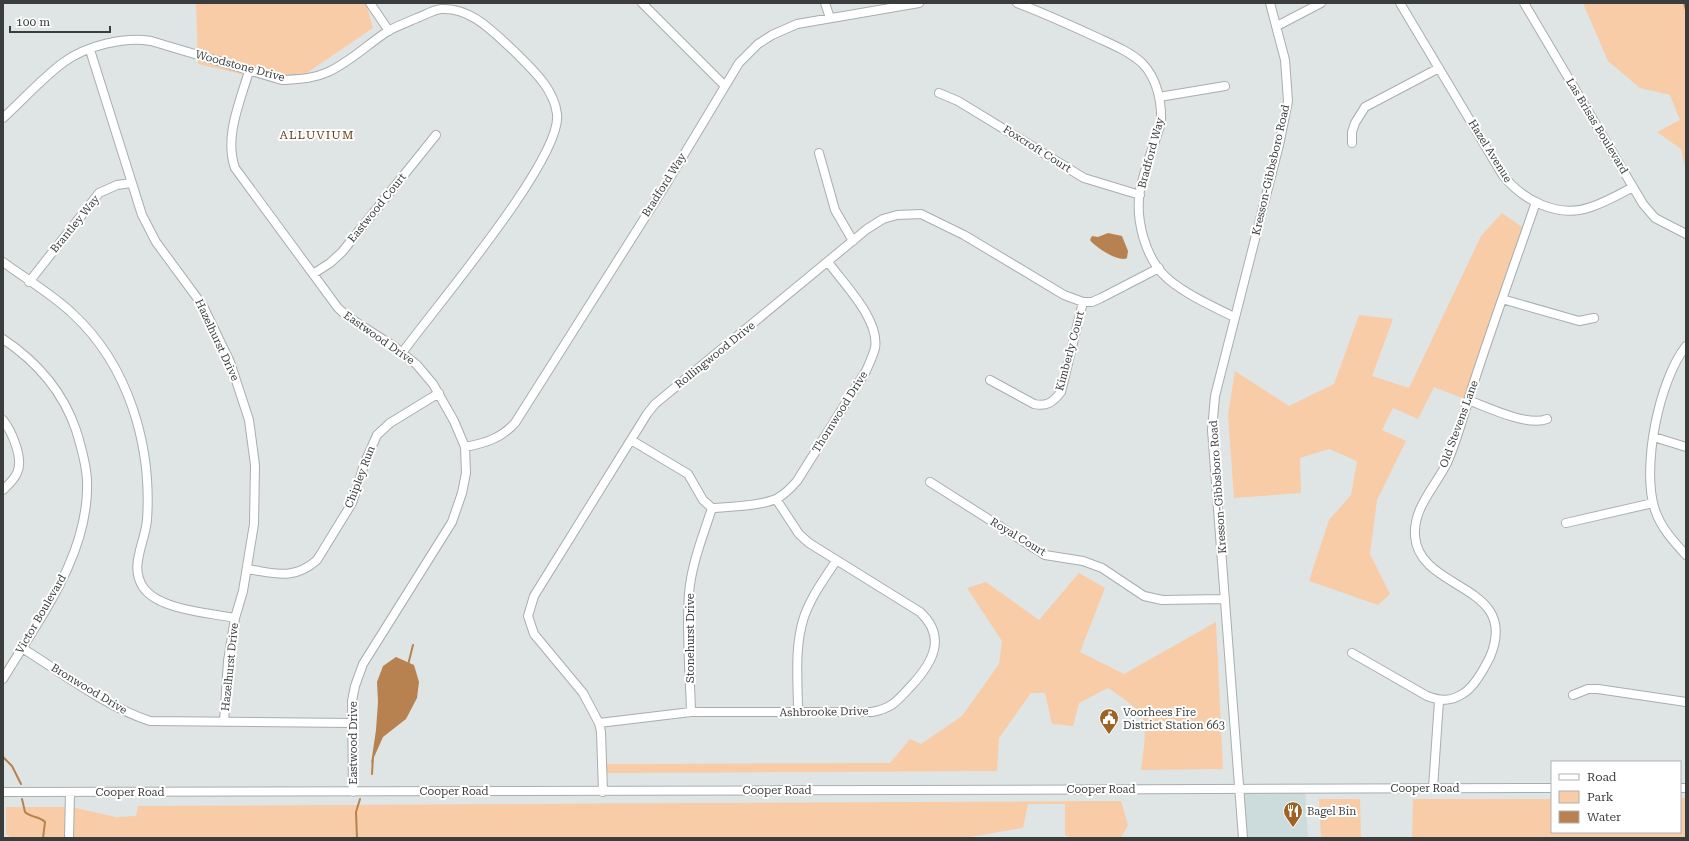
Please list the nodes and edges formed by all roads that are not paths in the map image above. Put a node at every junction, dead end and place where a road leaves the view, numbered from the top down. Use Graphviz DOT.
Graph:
graph roads {
  1 [pos="370,3"];
  2 [pos="642,3"];
  3 [pos="825,3"];
  4 [pos="919,3"];
  5 [pos="1017,3"];
  6 [pos="1270,3"];
  7 [pos="1321,3"];
  8 [pos="1400,3"];
  9 [pos="1524,3"];
  10 [pos="830,18"];
  11 [pos="1277,26"];
  12 [pos="389,31"];
  13 [pos="90,50"];
  14 [pos="1439,68"];
  15 [pos="249,71"];
  16 [pos="725,86"];
  17 [pos="1225,86"];
  18 [pos="939,93"];
  19 [pos="1160,97"];
  20 [pos="3,118"];
  21 [pos="436,135"];
  22 [pos="1352,143"];
  23 [pos="819,153"];
  24 [pos="131,182"];
  25 [pos="1633,187"];
  26 [pos="1140,195"];
  27 [pos="1536,202"];
  28 [pos="1686,234"];
  29 [pos="853,241"];
  30 [pos="3,262"];
  31 [pos="828,262"];
  32 [pos="1159,268"];
  33 [pos="313,274"];
  34 [pos="29,282"];
  35 [pos="1502,299"];
  36 [pos="1083,302"];
  37 [pos="1234,317"];
  38 [pos="1594,318"];
  39 [pos="3,339"];
  40 [pos="1686,346"];
  41 [pos="402,353"];
  42 [pos="990,380"];
  43 [pos="438,394"];
  44 [pos="1468,400"];
  45 [pos="1547,419"];
  46 [pos="3,420"];
  47 [pos="1654,437"];
  48 [pos="632,440"];
  49 [pos="1686,447"];
  50 [pos="465,448"];
  51 [pos="930,482"];
  52 [pos="3,490"];
  53 [pos="776,499"];
  54 [pos="1653,503"];
  55 [pos="712,508"];
  56 [pos="1566,523"];
  57 [pos="1686,555"];
  58 [pos="836,561"];
  59 [pos="247,569"];
  60 [pos="1225,599"];
  61 [pos="235,618"];
  62 [pos="22,648"];
  63 [pos="1352,653"];
  64 [pos="3,679"];
  65 [pos="1573,695"];
  66 [pos="1439,701"];
  67 [pos="1686,702"];
  68 [pos="691,712"];
  69 [pos="798,713"];
  70 [pos="224,722"];
  71 [pos="352,723"];
  72 [pos="599,723"];
  73 [pos="1239,788"];
  74 [pos="1433,788"];
  75 [pos="1551,788"];
  76 [pos="3,792"];
  77 [pos="70,792"];
  78 [pos="353,792"];
  79 [pos="603,792"];
  80 [pos="69,838"];
  81 [pos="1243,838"];
  1 -- 12 [label="street"];
  2 -- 16 [label="street"];
  3 -- 10 [label="street"];
  4 -- 10 [label="street, Bradford Way"];
  5 -- 19 [label="street, Bradford Way"];
  6 -- 11 [label="street, Kresson-Gibbsboro Road"];
  7 -- 11 [label="street"];
  8 -- 14 [label="street, Hazel Avenue"];
  9 -- 25 [label="street, Las Brisas Boulevard"];
  10 -- 16 [label="street, Bradford Way"];
  11 -- 37 [label="street, Kresson-Gibbsboro Road"];
  12 -- 15 [label="street, Woodstone Drive"];
  12 -- 41 [label="street, Woodstone Drive"];
  13 -- 15 [label="street, Woodstone Drive"];
  13 -- 20 [label="street, Woodstone Drive"];
  13 -- 24 [label="street, Hazelhurst Drive"];
  14 -- 22 [label="street"];
  14 -- 27 [label="street, Hazel Avenue"];
  15 -- 33 [label="street, Eastwood Drive"];
  16 -- 50 [label="street, Bradford Way"];
  17 -- 19 [label="street"];
  18 -- 26 [label="street, Foxcroft Court"];
  19 -- 26 [label="street, Bradford Way"];
  21 -- 33 [label="street, Eastwood Court"];
  23 -- 29 [label="street"];
  24 -- 34 [label="street, Brantley Way"];
  24 -- 59 [label="street, Hazelhurst Drive"];
  25 -- 27 [label="street, Hazel Avenue"];
  25 -- 28 [label="street, Las Brisas Boulevard"];
  26 -- 32 [label="street, Bradford Way"];
  27 -- 35 [label="street, Old Stevens Lane"];
  29 -- 31 [label="street, Rollingwood Drive"];
  29 -- 36 [label="street, Rollingwood Drive"];
  30 -- 34 [label="street"];
  31 -- 48 [label="street, Rollingwood Drive"];
  31 -- 53 [label="street, Thornwood Drive"];
  32 -- 36 [label="street"];
  32 -- 37 [label="street, Bradford Way"];
  33 -- 41 [label="street, Eastwood Drive"];
  34 -- 61 [label="street"];
  35 -- 38 [label="street"];
  35 -- 44 [label="street, Old Stevens Lane"];
  36 -- 42 [label="street, Kimberly Court"];
  37 -- 60 [label="street, Kresson-Gibbsboro Road"];
  39 -- 62 [label="street, Victor Boulevard"];
  40 -- 47 [label="street"];
  41 -- 43 [label="street, Eastwood Drive"];
  43 -- 50 [label="street, Eastwood Drive"];
  43 -- 59 [label="street, Chipley Run"];
  44 -- 45 [label="street"];
  44 -- 66 [label="street, Old Stevens Lane"];
  46 -- 52 [label="street"];
  47 -- 49 [label="street"];
  47 -- 54 [label="street"];
  48 -- 55 [label="street"];
  48 -- 72 [label="street, Rollingwood Drive"];
  50 -- 71 [label="street, Eastwood Drive"];
  51 -- 60 [label="street, Royal Court"];
  53 -- 55 [label="street, Thornwood Drive"];
  53 -- 58 [label="street, Ashbrooke Drive"];
  54 -- 56 [label="street"];
  54 -- 57 [label="street"];
  55 -- 68 [label="street, Stonehurst Drive"];
  58 -- 69 [label="street"];
  58 -- 69 [label="street, Ashbrooke Drive"];
  59 -- 61 [label="street, Hazelhurst Drive"];
  60 -- 73 [label="street, Kresson-Gibbsboro Road"];
  61 -- 70 [label="street, Hazelhurst Drive"];
  62 -- 64 [label="street, Victor Boulevard"];
  62 -- 70 [label="street, Bronwood Drive"];
  63 -- 66 [label="street"];
  65 -- 67 [label="street"];
  66 -- 74 [label="street"];
  68 -- 69 [label="street, Ashbrooke Drive"];
  68 -- 72 [label="street, Ashbrooke Drive"];
  70 -- 71 [label="street, Bronwood Drive"];
  71 -- 78 [label="street, Eastwood Drive"];
  72 -- 79 [label="street, Rollingwood Drive"];
  73 -- 74 [label="street, Cooper Road"];
  73 -- 79 [label="street, Cooper Road"];
  73 -- 81 [label="street, Kresson-Gibbsboro Road"];
  74 -- 75 [label="street, Cooper Road"];
  76 -- 77 [label="street, Cooper Road"];
  77 -- 78 [label="street, Cooper Road"];
  77 -- 80 [label="street"];
  78 -- 79 [label="street, Cooper Road"];
}
